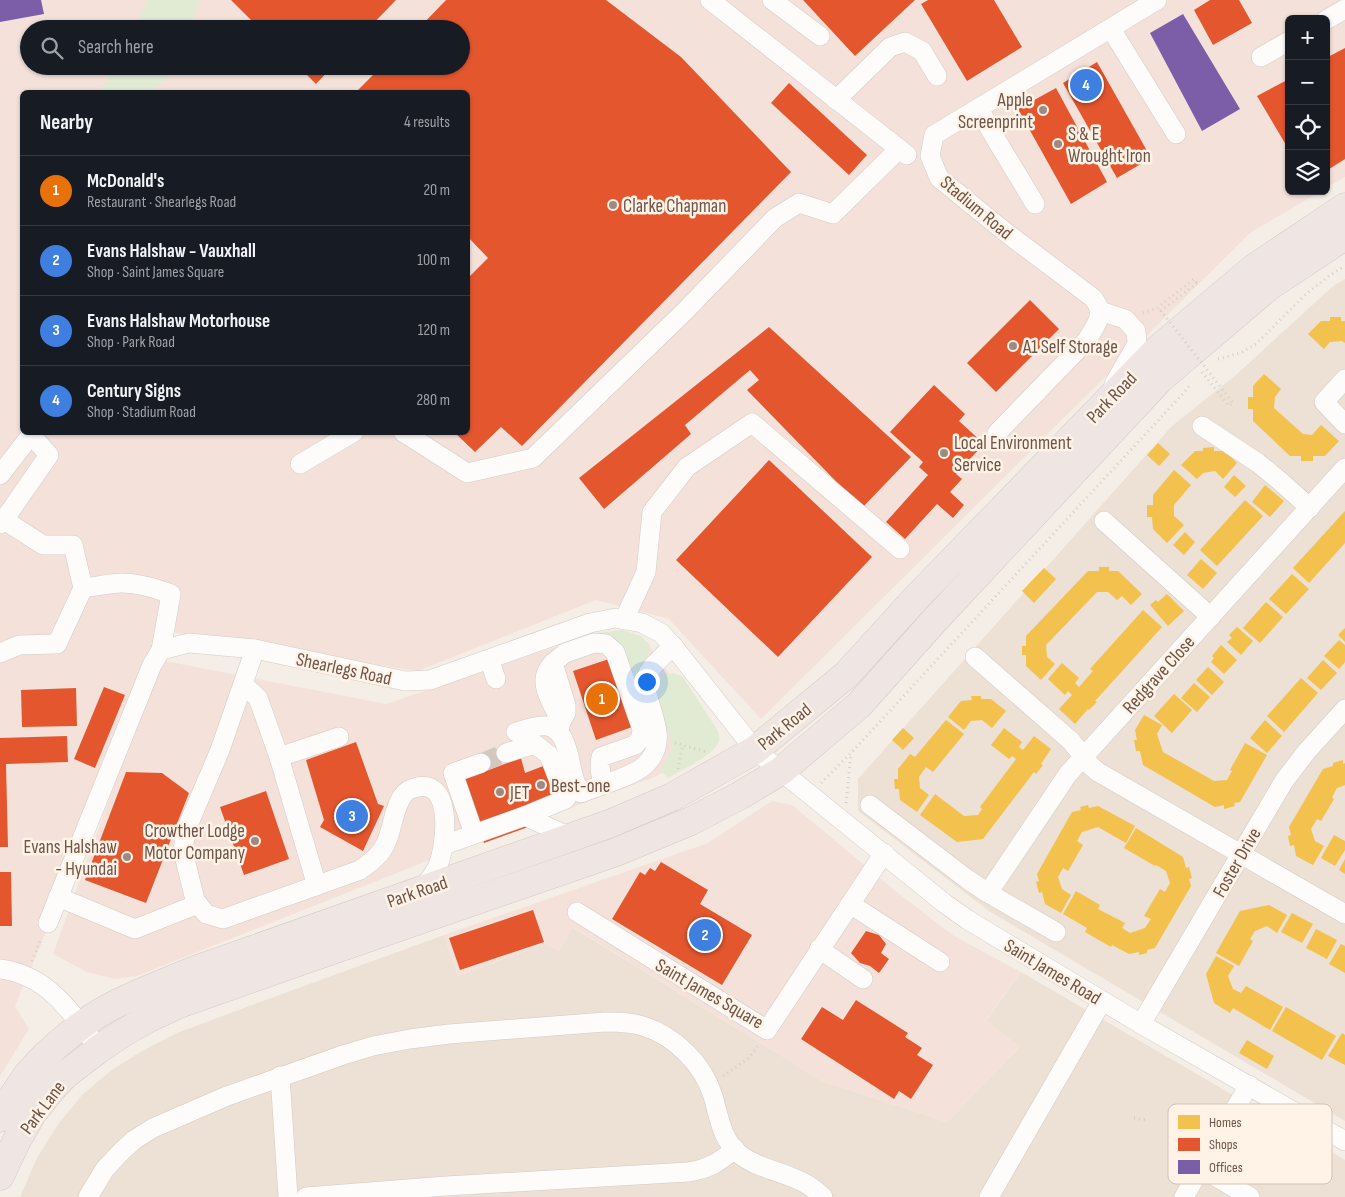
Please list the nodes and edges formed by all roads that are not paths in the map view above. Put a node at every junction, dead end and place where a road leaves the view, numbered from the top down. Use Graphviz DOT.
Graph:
graph roads {
  1 [pos="710,0"];
  2 [pos="772,0"];
  3 [pos="1157,0"];
  4 [pos="1345,9"];
  5 [pos="1330,18"];
  6 [pos="1111,29"];
  7 [pos="820,36"];
  8 [pos="1285,43"];
  9 [pos="1261,57"];
  10 [pos="937,76"];
  11 [pos="836,100"];
  12 [pos="979,108"];
  13 [pos="1176,134"];
  14 [pos="1035,204"];
  15 [pos="1345,207"];
  16 [pos="1345,236"];
  17 [pos="1100,311"];
  18 [pos="1345,379"];
  19 [pos="1107,401"];
  20 [pos="1345,424"];
  21 [pos="1202,426"];
  22 [pos="997,433"];
  23 [pos="349,435"];
  24 [pos="408,435"];
  25 [pos="300,464"];
  26 [pos="1345,468"];
  27 [pos="0,475"];
  28 [pos="1310,508"];
  29 [pos="1104,521"];
  30 [pos="2,522"];
  31 [pos="900,549"];
  32 [pos="83,588"];
  33 [pos="1211,617"];
  34 [pos="624,620"];
  35 [pos="884,634"];
  36 [pos="674,646"];
  37 [pos="255,649"];
  38 [pos="161,650"];
  39 [pos="0,653"];
  40 [pos="904,655"];
  41 [pos="975,657"];
  42 [pos="489,659"];
  43 [pos="496,679"];
  44 [pos="243,684"];
  45 [pos="1343,716"];
  46 [pos="560,727"];
  47 [pos="516,732"];
  48 [pos="339,737"];
  49 [pos="755,750"];
  50 [pos="506,754"];
  51 [pos="601,757"];
  52 [pos="1082,757"];
  53 [pos="280,758"];
  54 [pos="570,759"];
  55 [pos="481,763"];
  56 [pos="782,770"];
  57 [pos="604,784"];
  58 [pos="870,805"];
  59 [pos="525,816"];
  60 [pos="474,834"];
  61 [pos="572,838"];
  62 [pos="444,845"];
  63 [pos="884,854"];
  64 [pos="1241,854"];
  65 [pos="317,886"];
  66 [pos="421,890"];
  67 [pos="988,893"];
  68 [pos="58,896"];
  69 [pos="198,904"];
  70 [pos="850,904"];
  71 [pos="577,912"];
  72 [pos="1345,914"];
  73 [pos="48,923"];
  74 [pos="1056,932"];
  75 [pos="819,950"];
  76 [pos="940,962"];
  77 [pos="0,969"];
  78 [pos="863,979"];
  79 [pos="1102,1001"];
  80 [pos="1141,1024"];
  81 [pos="81,1026"];
  82 [pos="98,1049"];
  83 [pos="280,1076"];
  84 [pos="1249,1085"];
  85 [pos="1238,1104"];
  86 [pos="1282,1104"];
  87 [pos="0,1118"];
  88 [pos="1332,1133"];
  89 [pos="1345,1141"];
  90 [pos="734,1149"];
  91 [pos="0,1176"];
  92 [pos="1192,1184"];
  93 [pos="1228,1184"];
  94 [pos="340,1196"];
  95 [pos="88,1197"];
  96 [pos="288,1197"];
  97 [pos="306,1197"];
  98 [pos="823,1197"];
  99 [pos="989,1197"];
  100 [pos="1184,1197"];
  101 [pos="1250,1197"];
  1 -- 11 [label="street"];
  2 -- 7 [label="street"];
  3 -- 6 [label="street, Stadium Road"];
  4 -- 5 [label="street"];
  6 -- 12 [label="street, Stadium Road"];
  6 -- 13 [label="street"];
  8 -- 9 [label="street"];
  10 -- 11 [label="street"];
  11 -- 24 [label="street"];
  12 -- 14 [label="street"];
  12 -- 17 [label="street, Stadium Road"];
  15 -- 19 [label="highway, Park Road"];
  16 -- 40 [label="highway, Park Road"];
  17 -- 19 [label="street"];
  17 -- 22 [label="street"];
  18 -- 20 [label="street"];
  19 -- 35 [label="highway, Park Road"];
  21 -- 28 [label="street"];
  23 -- 25 [label="street"];
  26 -- 28 [label="street, Redgrave Close"];
  27 -- 30 [label="street"];
  28 -- 33 [label="street, Redgrave Close"];
  29 -- 33 [label="street"];
  30 -- 32 [label="street"];
  31 -- 34 [label="street"];
  32 -- 38 [label="street"];
  32 -- 39 [label="street"];
  33 -- 52 [label="street, Redgrave Close"];
  34 -- 36 [label="street, Shearlegs Road"];
  34 -- 42 [label="street, Shearlegs Road"];
  35 -- 40 [label="highway"];
  35 -- 49 [label="highway, Park Road"];
  36 -- 49 [label="street, Shearlegs Road"];
  36 -- 57 [label="street"];
  37 -- 38 [label="street, Shearlegs Road"];
  37 -- 42 [label="street, Shearlegs Road"];
  37 -- 44 [label="street"];
  38 -- 68 [label="street"];
  40 -- 56 [label="highway, Park Road"];
  41 -- 52 [label="street"];
  42 -- 43 [label="street"];
  44 -- 53 [label="street"];
  44 -- 69 [label="street"];
  45 -- 64 [label="street, Foster Drive"];
  46 -- 47 [label="street"];
  46 -- 51 [label="street"];
  46 -- 54 [label="street"];
  48 -- 53 [label="street"];
  49 -- 56 [label="street, Shearlegs Road"];
  49 -- 61 [label="highway, Park Road"];
  50 -- 59 [label="street"];
  51 -- 54 [label="street"];
  51 -- 57 [label="street"];
  52 -- 64 [label="street"];
  52 -- 67 [label="street, Redgrave Close"];
  53 -- 65 [label="street"];
  54 -- 57 [label="street"];
  55 -- 60 [label="street"];
  56 -- 63 [label="street, Saint James Road"];
  56 -- 82 [label="highway, Park Road"];
  58 -- 67 [label="street"];
  59 -- 60 [label="street"];
  59 -- 61 [label="street"];
  60 -- 62 [label="street"];
  61 -- 66 [label="highway, Park Road"];
  62 -- 65 [label="street"];
  62 -- 66 [label="street"];
  63 -- 70 [label="street, Saint James Square"];
  63 -- 79 [label="street, Saint James Road"];
  64 -- 72 [label="street"];
  64 -- 80 [label="street, Foster Drive"];
  65 -- 69 [label="street"];
  66 -- 81 [label="highway, Park Road"];
  67 -- 74 [label="street"];
  68 -- 69 [label="street"];
  68 -- 73 [label="street"];
  70 -- 75 [label="street, Saint James Square"];
  70 -- 76 [label="street"];
  71 -- 75 [label="street, Saint James Square"];
  75 -- 78 [label="street"];
  77 -- 81 [label="street"];
  79 -- 80 [label="street, Saint James Road"];
  79 -- 99 [label="street"];
  80 -- 84 [label="street, Saint James Road"];
  81 -- 82 [label="street"];
  81 -- 87 [label="highway, Park Lane"];
  82 -- 91 [label="highway, Park Lane"];
  83 -- 90 [label="street"];
  83 -- 95 [label="street"];
  83 -- 96 [label="street"];
  84 -- 85 [label="street"];
  84 -- 86 [label="street, Saint James Road"];
  88 -- 89 [label="street, Saint James Road"];
  90 -- 94 [label="street"];
  90 -- 98 [label="street"];
  92 -- 100 [label="street"];
  93 -- 101 [label="street"];
  94 -- 97 [label="street"];
}
